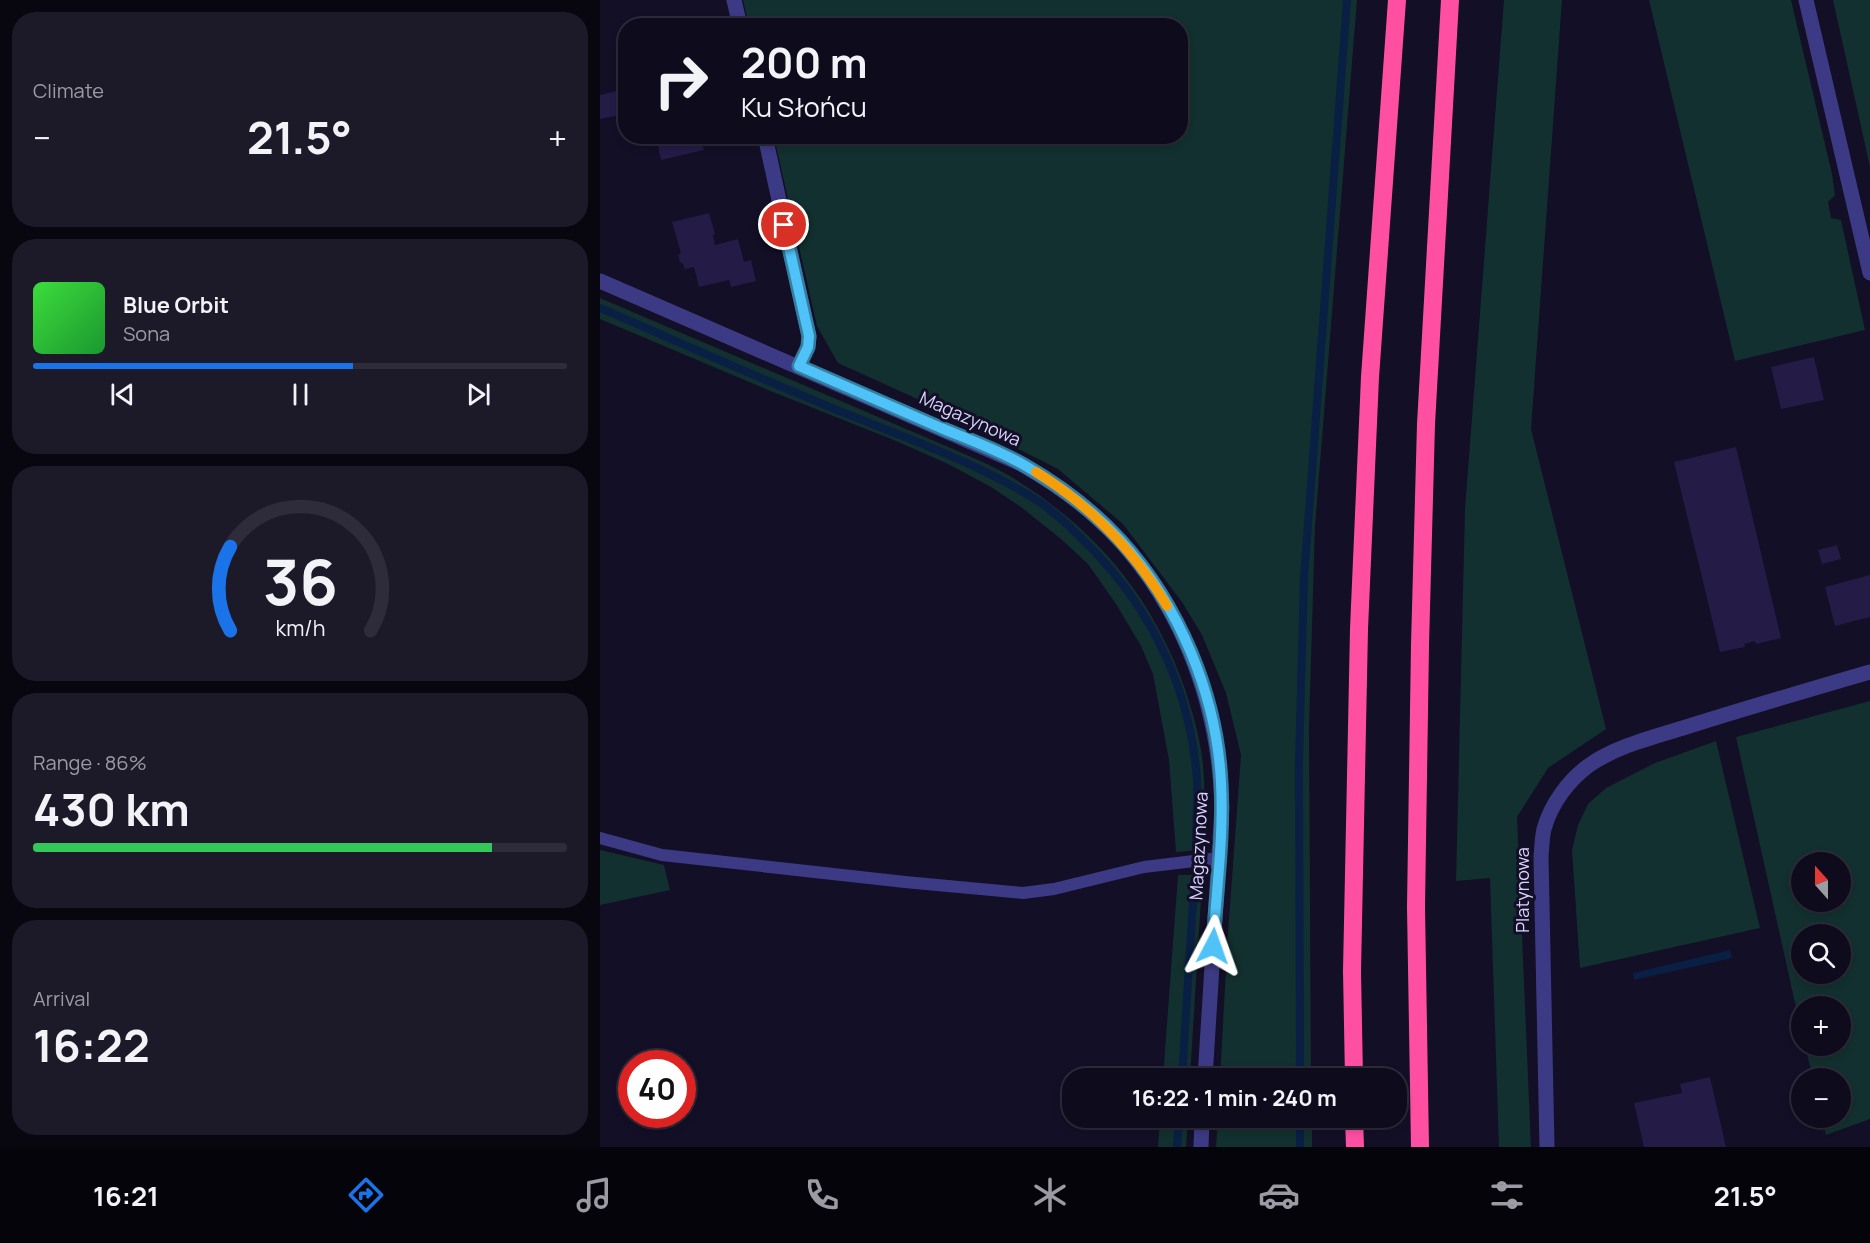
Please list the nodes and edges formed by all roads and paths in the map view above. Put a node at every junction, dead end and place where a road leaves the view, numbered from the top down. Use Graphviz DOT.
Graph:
graph roads {
  1 [pos="734,0"];
  2 [pos="1397,0"];
  3 [pos="1450,0"];
  4 [pos="1806,0"];
  5 [pos="738,18"];
  6 [pos="767,144"];
  7 [pos="1870,273"];
  8 [pos="600,281"];
  9 [pos="799,366"];
  10 [pos="1870,672"];
  11 [pos="600,838"];
  12 [pos="1219,858"];
  13 [pos="1206,1068"];
  14 [pos="1354,1068"];
  15 [pos="1202,1128"];
  16 [pos="1354,1128"];
  17 [pos="1201,1147"];
  18 [pos="1355,1147"];
  19 [pos="1420,1147"];
  20 [pos="1547,1147"];
  1 -- 5 [label="street"];
  2 -- 14 [label="highway"];
  3 -- 19 [label="highway"];
  4 -- 7 [label="street"];
  6 -- 9 [label="street"];
  8 -- 9 [label="street, Magazynowa"];
  9 -- 12 [label="street, Magazynowa"];
  10 -- 20 [label="street, Platynowa"];
  11 -- 12 [label="lane"];
  12 -- 13 [label="street, Magazynowa"];
  15 -- 17 [label="street"];
  16 -- 18 [label="highway"];
}
